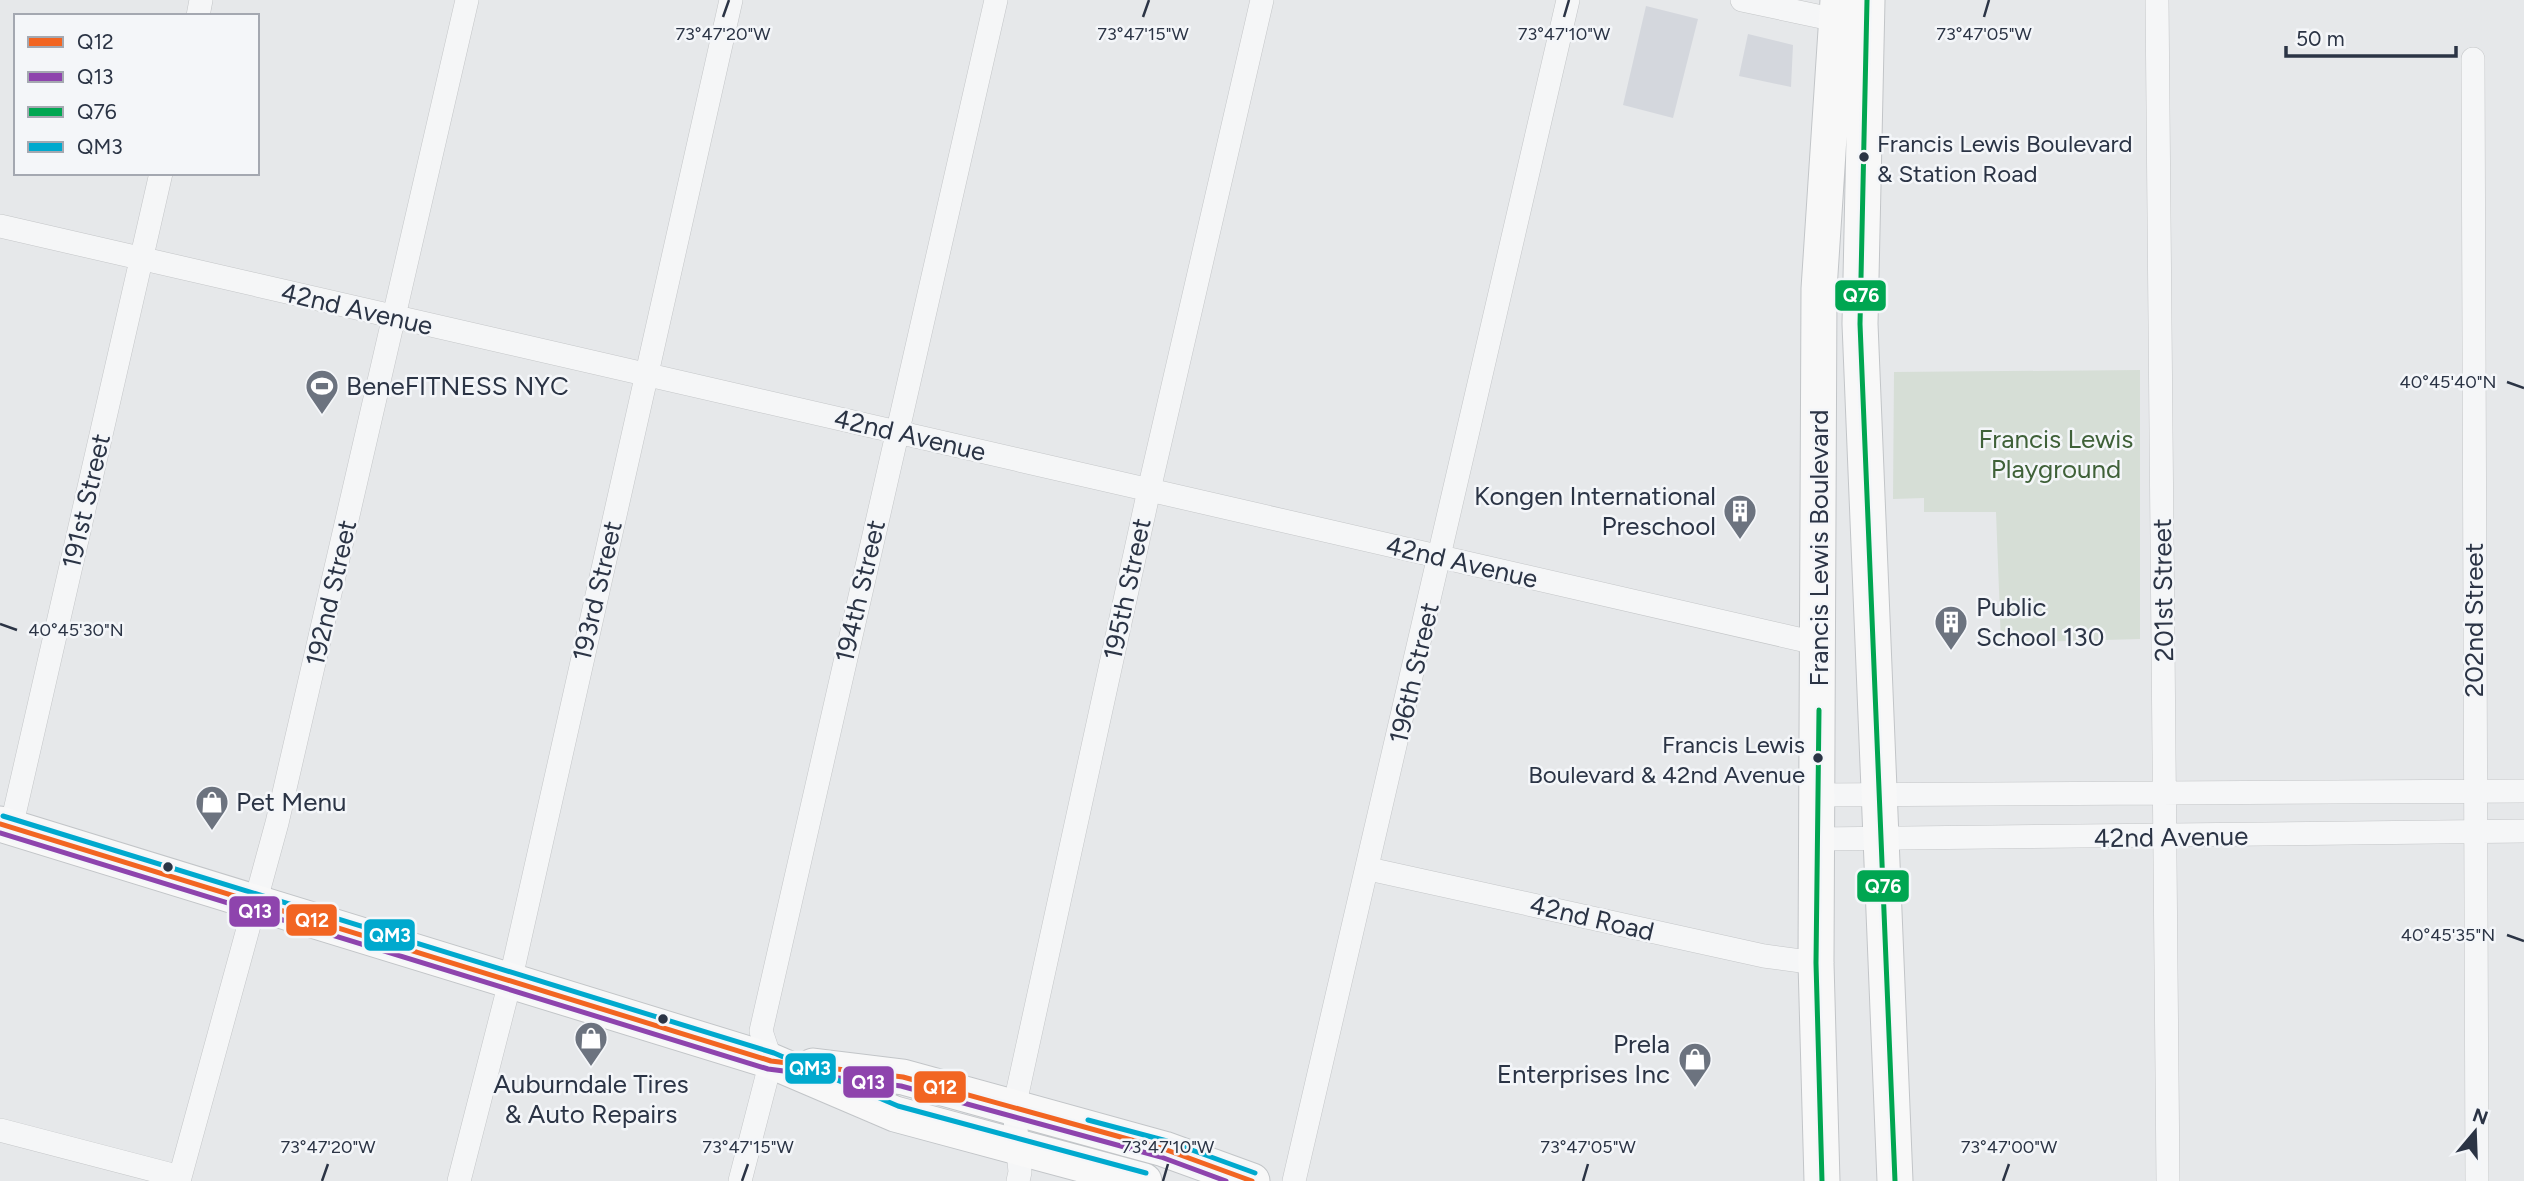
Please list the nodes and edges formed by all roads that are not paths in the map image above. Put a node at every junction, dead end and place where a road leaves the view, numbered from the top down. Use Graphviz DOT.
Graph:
graph roads {
  1 [pos="467,0"];
  2 [pos="731,0"];
  3 [pos="996,0"];
  4 [pos="1262,0"];
  5 [pos="1568,0"];
  6 [pos="1742,0"];
  7 [pos="1867,0"];
  8 [pos="2157,0"];
  9 [pos="1837,10"];
  10 [pos="2473,60"];
  11 [pos="161,175"];
  12 [pos="0,226"];
  13 [pos="142,259"];
  14 [pos="395,317"];
  15 [pos="645,375"];
  16 [pos="897,432"];
  17 [pos="1149,490"];
  18 [pos="1441,557"];
  19 [pos="1820,644"];
  20 [pos="2524,791"];
  21 [pos="2475,792"];
  22 [pos="2165,793"];
  23 [pos="1817,795"];
  24 [pos="1879,795"];
  25 [pos="6,826"];
  26 [pos="2524,831"];
  27 [pos="2474,832"];
  28 [pos="2166,837"];
  29 [pos="1817,839"];
  30 [pos="1880,840"];
  31 [pos="1368,869"];
  32 [pos="255,904"];
  33 [pos="1816,963"];
  34 [pos="510,982"];
  35 [pos="771,1061"];
  36 [pos="1014,1108"];
  37 [pos="0,1130"];
  38 [pos="1017,1146"];
  39 [pos="1821,1164"];
  40 [pos="180,1179"];
  41 [pos="459,1181"];
  42 [pos="740,1181"];
  43 [pos="1018,1181"];
  44 [pos="1144,1181"];
  45 [pos="1252,1181"];
  46 [pos="1294,1181"];
  47 [pos="1839,1181"];
  48 [pos="1895,1181"];
  49 [pos="2168,1181"];
  50 [pos="2477,1181"];
  1 -- 14 [label="street, 192nd Street"];
  2 -- 15 [label="street, 193rd Street"];
  3 -- 16 [label="street, 194th Street"];
  4 -- 17 [label="street, 195th Street"];
  5 -- 18 [label="street, 196th Street"];
  6 -- 9 [label="street"];
  7 -- 24 [label="main road, Francis Lewis Boulevard"];
  8 -- 22 [label="street, 201st Street"];
  9 -- 19 [label="main road, Francis Lewis Boulevard"];
  10 -- 21 [label="street, 202nd Street"];
  11 -- 13 [label="street, 191st Street"];
  12 -- 13 [label="street, 42nd Avenue"];
  13 -- 14 [label="street, 42nd Avenue"];
  13 -- 25 [label="street, 191st Street"];
  14 -- 15 [label="street, 42nd Avenue"];
  14 -- 32 [label="street, 192nd Street"];
  15 -- 16 [label="street, 42nd Avenue"];
  15 -- 34 [label="street, 193rd Street"];
  16 -- 17 [label="street, 42nd Avenue"];
  16 -- 35 [label="street, 194th Street"];
  17 -- 18 [label="street, 42nd Avenue"];
  17 -- 36 [label="street, 195th Street"];
  18 -- 19 [label="street, 42nd Avenue"];
  18 -- 31 [label="street, 196th Street"];
  19 -- 23 [label="main road, Francis Lewis Boulevard"];
  20 -- 21 [label="street, 42nd Avenue"];
  21 -- 22 [label="street, 42nd Avenue"];
  21 -- 27 [label="street, 202nd Street"];
  22 -- 24 [label="street, 42nd Avenue"];
  22 -- 28 [label="street, 201st Street"];
  23 -- 24 [label="street, 42nd Avenue"];
  23 -- 29 [label="main road, Francis Lewis Boulevard"];
  24 -- 30 [label="main road, Francis Lewis Boulevard"];
  25 -- 32 [label="main road"];
  26 -- 27 [label="street, 42nd Avenue"];
  27 -- 28 [label="street, 42nd Avenue"];
  27 -- 50 [label="street, 202nd Street"];
  28 -- 30 [label="street, 42nd Avenue"];
  28 -- 49 [label="street, 201st Street"];
  29 -- 30 [label="street, 42nd Avenue"];
  29 -- 33 [label="main road, Francis Lewis Boulevard"];
  30 -- 48 [label="main road, Francis Lewis Boulevard"];
  31 -- 33 [label="street, 42nd Road"];
  31 -- 46 [label="street, 196th Street"];
  32 -- 34 [label="main road"];
  32 -- 40 [label="street, 192nd Street"];
  33 -- 39 [label="main road, Francis Lewis Boulevard"];
  34 -- 35 [label="main road"];
  34 -- 41 [label="street, 193rd Street"];
  35 -- 36 [label="main road"];
  35 -- 38 [label="main road"];
  35 -- 42 [label="street"];
  36 -- 38 [label="street, 195th Street"];
  36 -- 45 [label="main road"];
  37 -- 40 [label="street"];
  38 -- 43 [label="street, 195th Street"];
  38 -- 44 [label="main road"];
  39 -- 47 [label="main road"];
}
